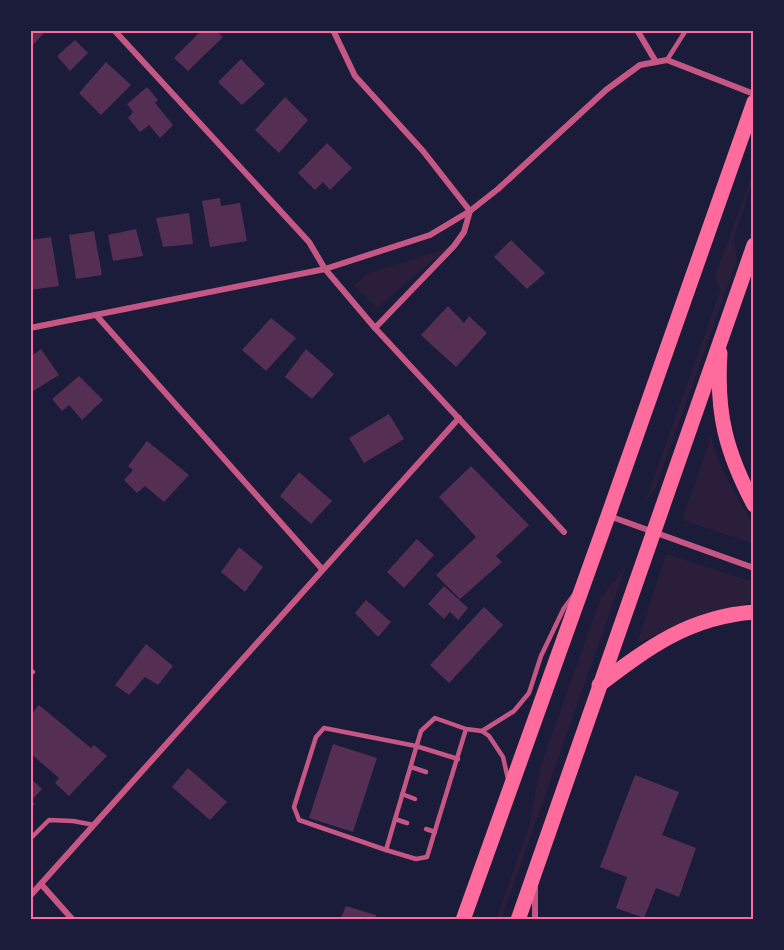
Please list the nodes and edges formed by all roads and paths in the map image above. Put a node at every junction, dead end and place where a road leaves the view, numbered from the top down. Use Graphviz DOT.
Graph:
graph roads {
  1 [pos="114,30"];
  2 [pos="333,30"];
  3 [pos="637,30"];
  4 [pos="686,30"];
  5 [pos="667,60"];
  6 [pos="656,62"];
  7 [pos="754,94"];
  8 [pos="754,102"];
  9 [pos="470,212"];
  10 [pos="754,245"];
  11 [pos="325,269"];
  12 [pos="96,315"];
  13 [pos="30,328"];
  14 [pos="375,328"];
  15 [pos="722,337"];
  16 [pos="459,418"];
  17 [pos="754,506"];
  18 [pos="608,516"];
  19 [pos="564,532"];
  20 [pos="652,532"];
  21 [pos="754,568"];
  22 [pos="322,569"];
  23 [pos="586,579"];
  24 [pos="754,612"];
  25 [pos="599,685"];
  26 [pos="466,729"];
  27 [pos="482,731"];
  28 [pos="416,747"];
  29 [pos="458,759"];
  30 [pos="411,766"];
  31 [pos="426,772"];
  32 [pos="444,778"];
  33 [pos="451,780"];
  34 [pos="402,794"];
  35 [pos="506,796"];
  36 [pos="415,799"];
  37 [pos="435,806"];
  38 [pos="442,808"];
  39 [pos="395,819"];
  40 [pos="406,823"];
  41 [pos="94,825"];
  42 [pos="426,829"];
  43 [pos="435,832"];
  44 [pos="30,839"];
  45 [pos="386,850"];
  46 [pos="536,867"];
  47 [pos="41,884"];
  48 [pos="30,896"];
  49 [pos="73,920"];
  50 [pos="463,920"];
  51 [pos="518,920"];
  52 [pos="535,920"];
  1 -- 11 [label="street"];
  2 -- 9 [label="street"];
  3 -- 6 [label="street"];
  4 -- 5 [label="lane"];
  5 -- 6 [label="street"];
  5 -- 7 [label="street"];
  6 -- 9 [label="street"];
  8 -- 18 [label="main road"];
  9 -- 11 [label="street"];
  9 -- 14 [label="street"];
  10 -- 15 [label="main road"];
  11 -- 12 [label="street"];
  11 -- 14 [label="street"];
  12 -- 13 [label="street"];
  12 -- 22 [label="street"];
  14 -- 16 [label="street"];
  15 -- 17 [label="main road"];
  15 -- 20 [label="main road"];
  16 -- 19 [label="street"];
  16 -- 22 [label="street"];
  18 -- 20 [label="street"];
  18 -- 23 [label="main road"];
  20 -- 21 [label="street"];
  20 -- 25 [label="main road"];
  22 -- 41 [label="street"];
  23 -- 27 [label="lane"];
  23 -- 35 [label="main road"];
  24 -- 25 [label="main road"];
  25 -- 46 [label="main road"];
  26 -- 27 [label="lane"];
  26 -- 28 [label="lane"];
  26 -- 29 [label="lane"];
  27 -- 35 [label="lane"];
  28 -- 29 [label="lane"];
  28 -- 30 [label="lane"];
  28 -- 45 [label="lane"];
  29 -- 33 [label="lane"];
  30 -- 31 [label="lane"];
  30 -- 34 [label="lane"];
  32 -- 33 [label="lane"];
  33 -- 38 [label="lane"];
  34 -- 36 [label="lane"];
  34 -- 39 [label="lane"];
  35 -- 50 [label="main road"];
  37 -- 38 [label="lane"];
  38 -- 43 [label="lane"];
  39 -- 40 [label="lane"];
  39 -- 45 [label="lane"];
  41 -- 44 [label="lane"];
  41 -- 47 [label="street"];
  42 -- 43 [label="lane"];
  43 -- 45 [label="lane"];
  46 -- 51 [label="main road"];
  46 -- 52 [label="street"];
  47 -- 48 [label="street"];
  47 -- 49 [label="street"];
}
